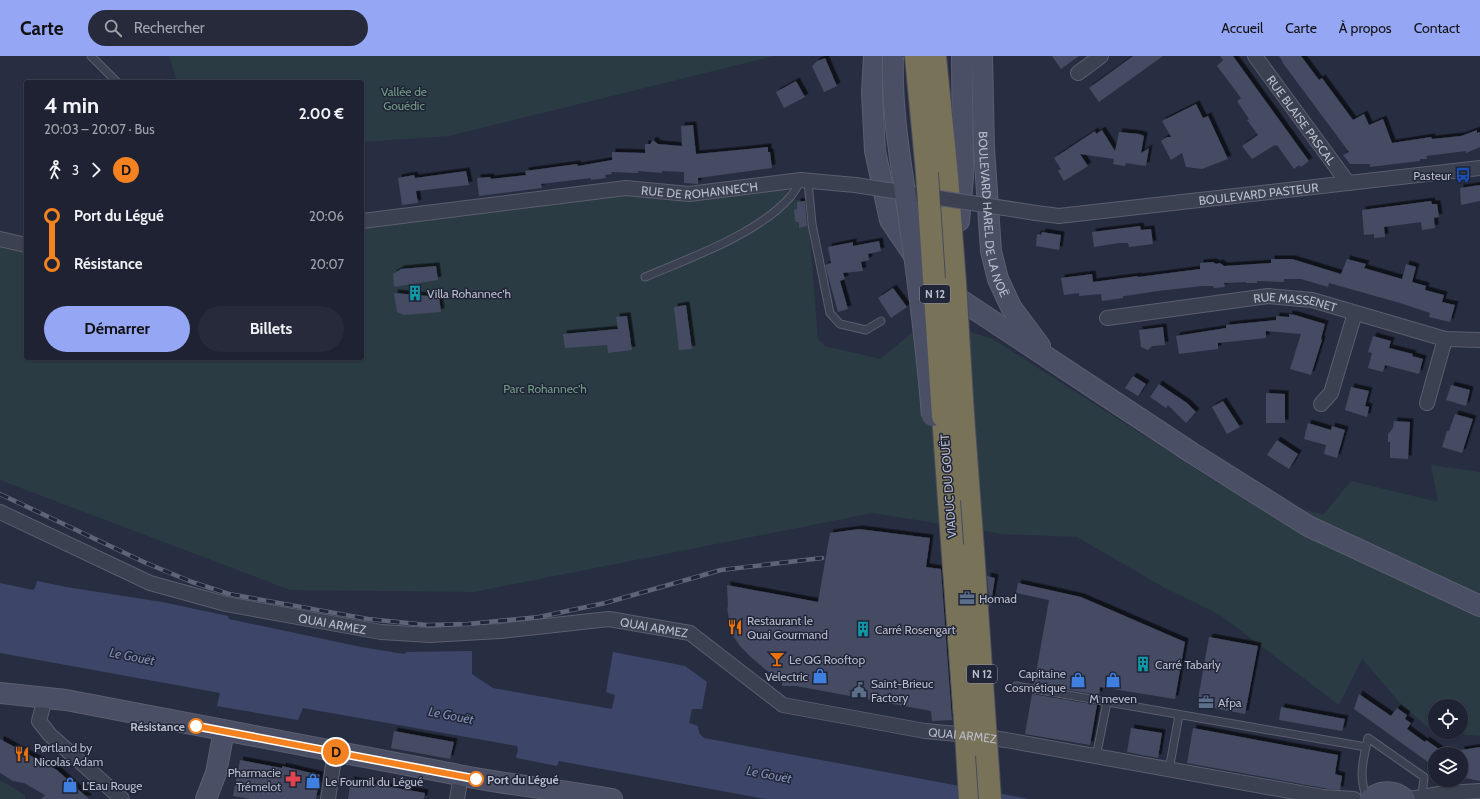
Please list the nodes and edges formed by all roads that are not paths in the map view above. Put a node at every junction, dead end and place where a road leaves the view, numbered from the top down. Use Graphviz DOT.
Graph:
graph roads {
  1 [pos="91,56"];
  2 [pos="874,56"];
  3 [pos="893,56"];
  4 [pos="916,56"];
  5 [pos="935,56"];
  6 [pos="962,56"];
  7 [pos="982,56"];
  8 [pos="1100,56"];
  9 [pos="1255,56"];
  10 [pos="1078,73"];
  11 [pos="115,80"];
  12 [pos="1480,168"];
  13 [pos="946,175"];
  14 [pos="805,180"];
  15 [pos="1348,183"];
  16 [pos="1036,213"];
  17 [pos="364,221"];
  18 [pos="0,239"];
  19 [pos="24,245"];
  20 [pos="645,277"];
  21 [pos="1355,312"];
  22 [pos="1107,318"];
  23 [pos="881,321"];
  24 [pos="1445,339"];
  25 [pos="1480,340"];
  26 [pos="1048,358"];
  27 [pos="1427,403"];
  28 [pos="1321,404"];
  29 [pos="949,501"];
  30 [pos="0,512"];
  31 [pos="1480,606"];
  32 [pos="1016,686"];
  33 [pos="0,693"];
  34 [pos="45,698"];
  35 [pos="1106,702"];
  36 [pos="1179,714"];
  37 [pos="224,731"];
  38 [pos="1366,747"];
  39 [pos="335,752"];
  40 [pos="1096,757"];
  41 [pos="1168,770"];
  42 [pos="461,776"];
  43 [pos="1480,792"];
  44 [pos="1367,795"];
  45 [pos="580,796"];
  46 [pos="1324,798"];
  47 [pos="1412,798"];
  48 [pos="122,799"];
  49 [pos="206,799"];
  50 [pos="328,799"];
  51 [pos="457,799"];
  52 [pos="612,799"];
  53 [pos="970,799"];
  54 [pos="990,799"];
  55 [pos="1354,799"];
  1 -- 11 [label="lane"];
  2 -- 26 [label="main road"];
  3 -- 29 [label="main road, bridge"];
  4 -- 13 [label="highway, N 12"];
  5 -- 13 [label="highway, N 12"];
  6 -- 13 [label="main road"];
  7 -- 26 [label="main road, BOULEVARD HAREL DE LA NOË"];
  8 -- 10 [label="street"];
  9 -- 15 [label="street, RUE BLAISE PASCAL"];
  12 -- 15 [label="street, BOULEVARD PASTEUR"];
  13 -- 29 [label="highway, VIADUC DU GOUËT / N 12, bridge"];
  13 -- 54 [label="highway, VIADUC DU GOUËT / N 12, bridge"];
  14 -- 16 [label="street, RUE DE ROHANNEC'H, bridge"];
  14 -- 17 [label="street, RUE DE ROHANNEC'H"];
  14 -- 20 [label="lane"];
  14 -- 23 [label="lane"];
  15 -- 16 [label="street, BOULEVARD PASTEUR"];
  18 -- 19 [label="street"];
  21 -- 22 [label="street, RUE MASSENET"];
  21 -- 24 [label="street, RUE MASSENET"];
  21 -- 28 [label="street"];
  24 -- 25 [label="street, RUE MASSENET"];
  24 -- 27 [label="street"];
  26 -- 31 [label="main road"];
  29 -- 53 [label="highway, VIADUC DU GOUËT / N 12, bridge"];
  30 -- 40 [label="street, QUAI ARMEZ"];
  32 -- 35 [label="lane"];
  33 -- 34 [label="main road"];
  34 -- 37 [label="main road"];
  34 -- 48 [label="street"];
  35 -- 36 [label="lane"];
  35 -- 40 [label="lane"];
  36 -- 38 [label="lane"];
  36 -- 41 [label="lane"];
  37 -- 39 [label="main road"];
  37 -- 49 [label="main road"];
  38 -- 44 [label="lane"];
  38 -- 47 [label="lane"];
  39 -- 42 [label="main road"];
  39 -- 50 [label="street"];
  40 -- 41 [label="street, QUAI ARMEZ"];
  41 -- 46 [label="street, QUAI ARMEZ"];
  42 -- 45 [label="main road"];
  42 -- 51 [label="street"];
  43 -- 47 [label="street"];
  44 -- 47 [label="main road"];
  45 -- 52 [label="main road"];
  46 -- 55 [label="street, QUAI ARMEZ"];
}
